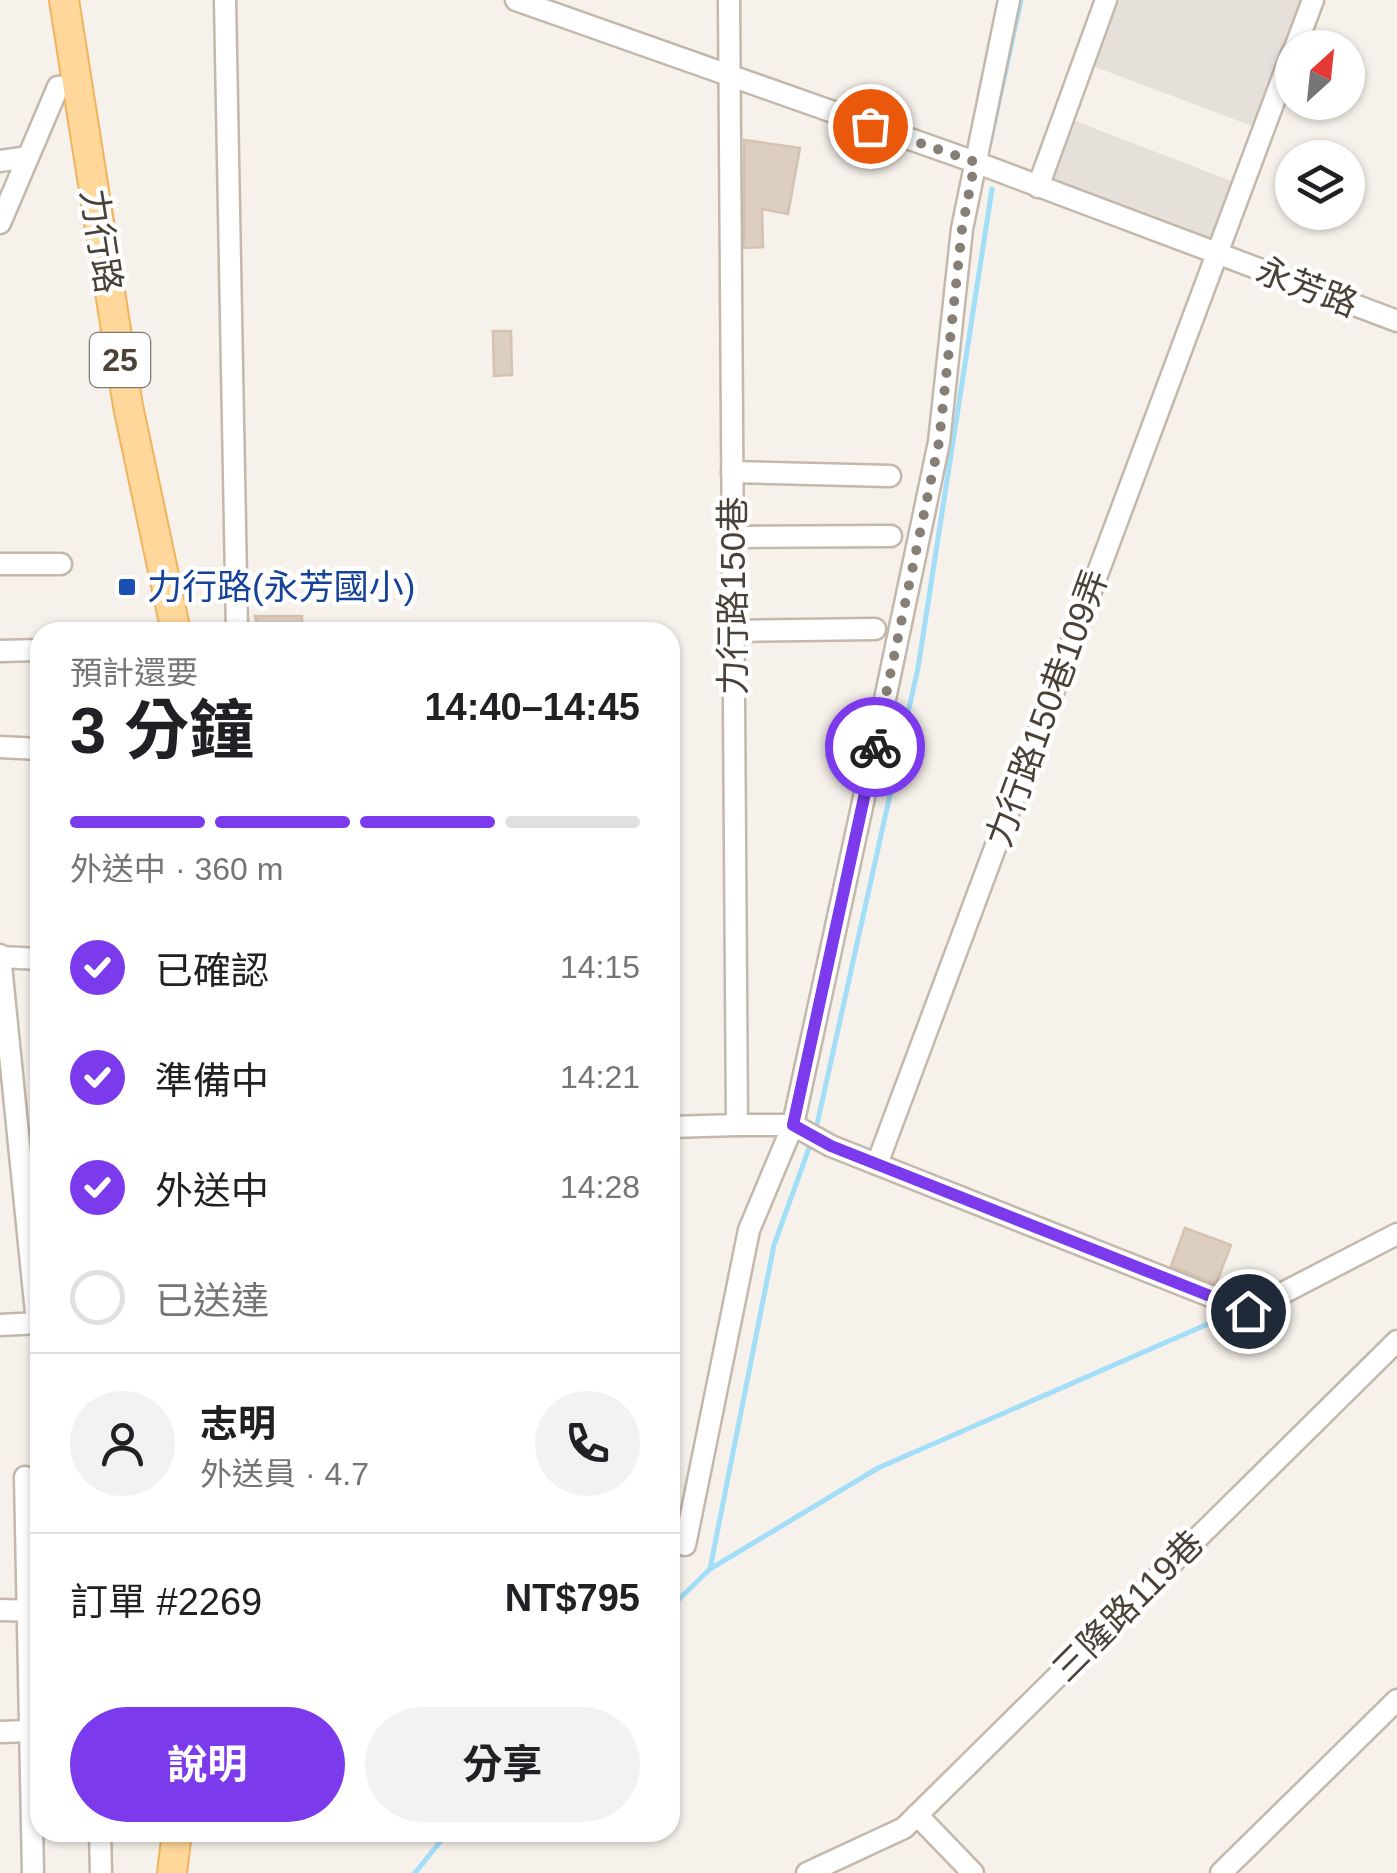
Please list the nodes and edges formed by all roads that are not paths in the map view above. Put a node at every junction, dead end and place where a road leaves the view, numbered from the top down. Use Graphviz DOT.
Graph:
graph roads {
  1 [pos="46,0"];
  2 [pos="64,0"];
  3 [pos="224,0"];
  4 [pos="516,0"];
  5 [pos="728,0"];
  6 [pos="1009,0"];
  7 [pos="1106,0"];
  8 [pos="1313,0"];
  9 [pos="1302,30"];
  10 [pos="730,76"];
  11 [pos="67,86"];
  12 [pos="1275,100"];
  13 [pos="28,157"];
  14 [pos="0,161"];
  15 [pos="975,162"];
  16 [pos="1038,187"];
  17 [pos="0,222"];
  18 [pos="1217,253"];
  19 [pos="1397,320"];
  20 [pos="732,472"];
  21 [pos="890,476"];
  22 [pos="732,536"];
  23 [pos="891,536"];
  24 [pos="0,564"];
  25 [pos="60,564"];
  26 [pos="156,622"];
  27 [pos="174,622"];
  28 [pos="237,622"];
  29 [pos="875,629"];
  30 [pos="733,631"];
  31 [pos="30,650"];
  32 [pos="0,651"];
  33 [pos="0,746"];
  34 [pos="30,748"];
  35 [pos="0,956"];
  36 [pos="30,958"];
  37 [pos="737,1125"];
  38 [pos="793,1125"];
  39 [pos="680,1127"];
  40 [pos="877,1164"];
  41 [pos="1397,1234"];
  42 [pos="30,1246"];
  43 [pos="30,1323"];
  44 [pos="0,1325"];
  45 [pos="1397,1341"];
  46 [pos="25,1477"];
  47 [pos="685,1544"];
  48 [pos="30,1560"];
  49 [pos="0,1610"];
  50 [pos="30,1610"];
  51 [pos="1397,1700"];
  52 [pos="30,1701"];
  53 [pos="29,1731"];
  54 [pos="0,1732"];
  55 [pos="30,1766"];
  56 [pos="917,1815"];
  57 [pos="32,1842"];
  58 [pos="100,1842"];
  59 [pos="176,1842"];
  60 [pos="195,1842"];
  61 [pos="33,1873"];
  62 [pos="100,1873"];
  63 [pos="172,1873"];
  64 [pos="190,1873"];
  65 [pos="808,1873"];
  66 [pos="974,1873"];
  67 [pos="1221,1873"];
  1 -- 11 [label="main road, 25"];
  2 -- 11 [label="main road, 25"];
  3 -- 28 [label="street"];
  4 -- 10 [label="street, 永芳路"];
  5 -- 10 [label="street, 力行路150巷"];
  6 -- 15 [label="street"];
  7 -- 16 [label="street"];
  8 -- 9 [label="street, 力行路150巷109弄"];
  10 -- 15 [label="street, 永芳路"];
  10 -- 20 [label="street, 力行路150巷"];
  11 -- 13 [label="street"];
  11 -- 26 [label="main road, 力行路 / 25"];
  11 -- 27 [label="main road, 力行路 / 25"];
  12 -- 18 [label="street, 力行路150巷109弄"];
  13 -- 14 [label="street"];
  13 -- 17 [label="street"];
  15 -- 16 [label="street, 永芳路"];
  15 -- 38 [label="street"];
  16 -- 18 [label="street, 永芳路"];
  18 -- 19 [label="street, 永芳路"];
  18 -- 40 [label="street, 力行路150巷109弄"];
  20 -- 21 [label="street"];
  20 -- 22 [label="street, 力行路150巷"];
  22 -- 23 [label="street"];
  22 -- 30 [label="street, 力行路150巷"];
  24 -- 25 [label="street"];
  29 -- 30 [label="street"];
  30 -- 37 [label="street, 力行路150巷"];
  31 -- 32 [label="street"];
  33 -- 34 [label="street"];
  35 -- 36 [label="street"];
  35 -- 42 [label="street"];
  37 -- 38 [label="street"];
  37 -- 39 [label="street"];
  38 -- 40 [label="street"];
  38 -- 47 [label="street"];
  40 -- 41 [label="street"];
  43 -- 44 [label="street"];
  45 -- 56 [label="street, 三隆路119巷"];
  46 -- 48 [label="street"];
  49 -- 50 [label="street"];
  51 -- 67 [label="street"];
  52 -- 53 [label="street"];
  53 -- 54 [label="street"];
  53 -- 55 [label="street"];
  56 -- 65 [label="street, 三隆路119巷"];
  56 -- 66 [label="street"];
  57 -- 61 [label="street"];
  58 -- 62 [label="street"];
  59 -- 63 [label="main road"];
  60 -- 64 [label="main road"];
}
